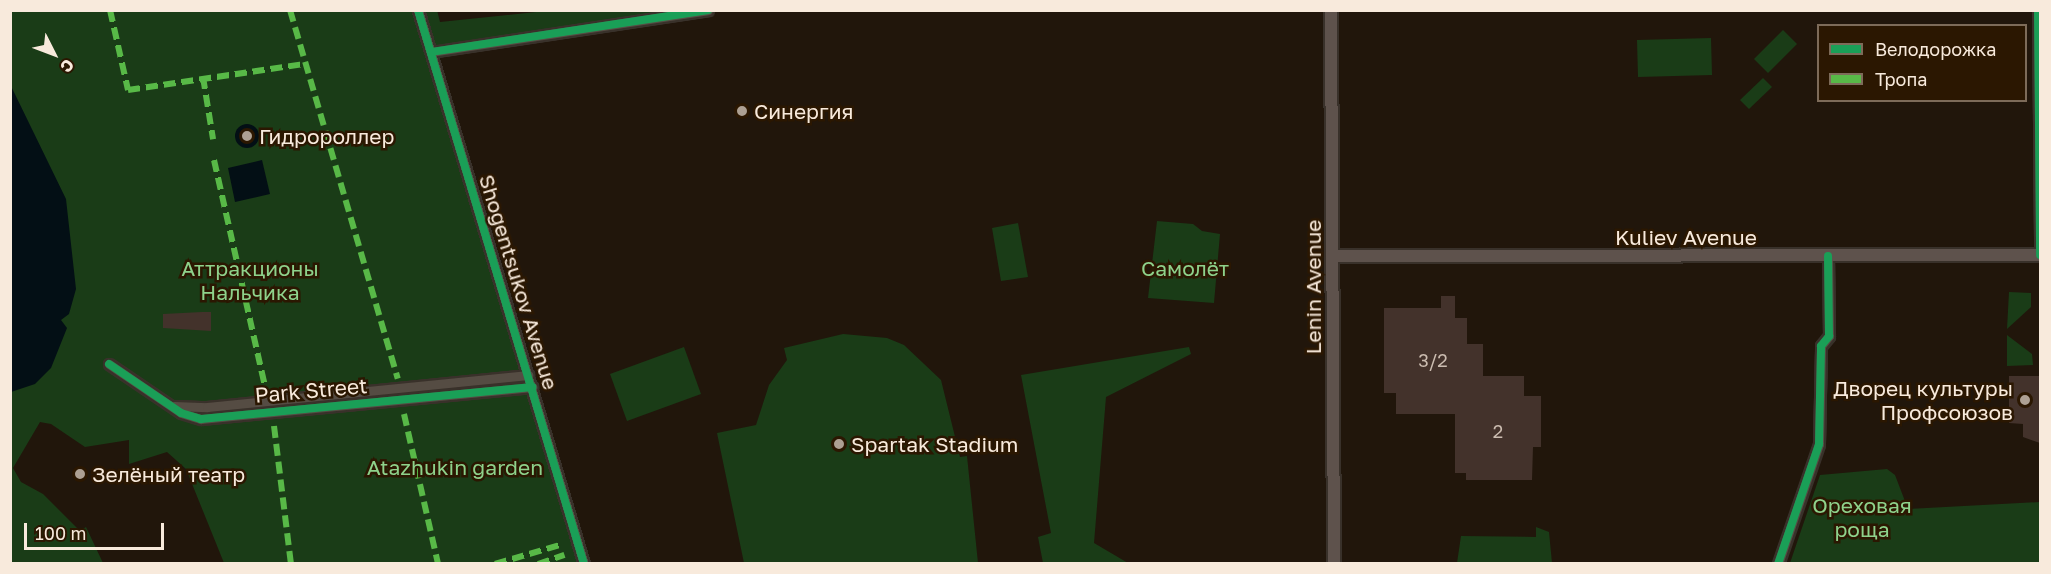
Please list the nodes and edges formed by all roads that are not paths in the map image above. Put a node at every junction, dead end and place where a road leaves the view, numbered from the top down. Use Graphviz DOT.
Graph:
graph roads {
  1 [pos="418,10"];
  2 [pos="708,10"];
  3 [pos="1331,10"];
  4 [pos="2038,10"];
  5 [pos="431,52"];
  6 [pos="2040,255"];
  7 [pos="1332,256"];
  8 [pos="1828,256"];
  9 [pos="109,364"];
  10 [pos="528,375"];
  11 [pos="532,387"];
  12 [pos="174,406"];
  13 [pos="584,564"];
  14 [pos="1334,564"];
  15 [pos="1778,564"];
  1 -- 5 [label="street, Shogentsukov Avenue"];
  2 -- 5 [label="street"];
  3 -- 7 [label="main road, Lenin Avenue"];
  4 -- 6 [label="street"];
  5 -- 10 [label="street, Shogentsukov Avenue"];
  6 -- 8 [label="main road, Kuliev Avenue"];
  7 -- 8 [label="main road, Kuliev Avenue"];
  7 -- 14 [label="main road, Lenin Avenue"];
  8 -- 15 [label="street"];
  9 -- 12 [label="street, Park Street"];
  10 -- 11 [label="street, Shogentsukov Avenue"];
  10 -- 12 [label="street, Park Street"];
  11 -- 12 [label="street, Park Street"];
  11 -- 13 [label="street, Shogentsukov Avenue"];
}
